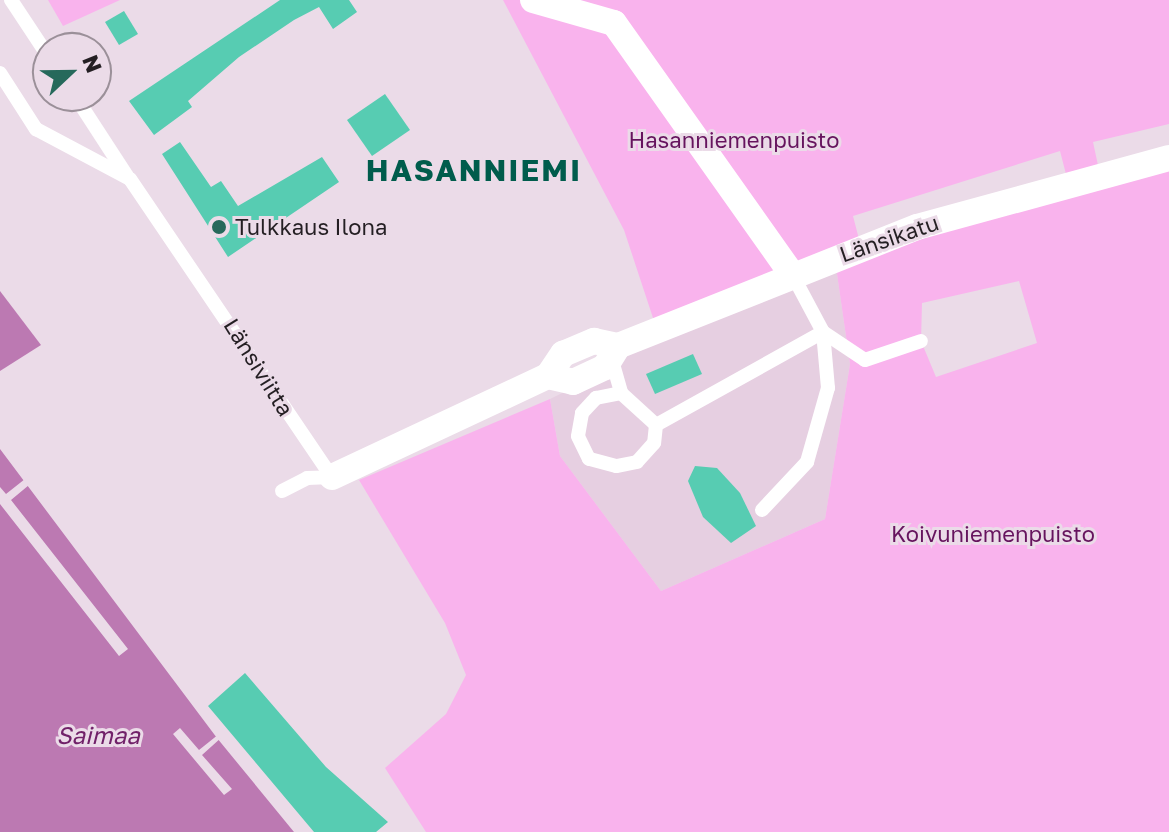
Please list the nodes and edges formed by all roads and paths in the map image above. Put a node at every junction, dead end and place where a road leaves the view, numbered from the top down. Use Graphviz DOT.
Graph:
graph roads {
  1 [pos="11,0"];
  2 [pos="533,0"];
  3 [pos="612,12"];
  4 [pos="32,32"];
  5 [pos="0,73"];
  6 [pos="86,112"];
  7 [pos="1169,158"];
  8 [pos="130,179"];
  9 [pos="792,274"];
  10 [pos="823,332"];
  11 [pos="921,341"];
  12 [pos="614,351"];
  13 [pos="621,393"];
  14 [pos="656,425"];
  15 [pos="332,477"];
  16 [pos="282,491"];
  17 [pos="762,510"];
  1 -- 4 [label="lane"];
  2 -- 3 [label="street"];
  3 -- 9 [label="street"];
  5 -- 8 [label="lane, Länsiviitta"];
  6 -- 8 [label="lane"];
  7 -- 9 [label="street, Länsikatu"];
  8 -- 15 [label="lane, Länsiviitta"];
  9 -- 10 [label="lane"];
  9 -- 12 [label="street, Länsikatu"];
  10 -- 11 [label="lane"];
  10 -- 14 [label="lane"];
  10 -- 17 [label="lane"];
  12 -- 13 [label="lane"];
  12 -- 15 [label="street, Länsikatu"];
  13 -- 14 [label="lane"];
  13 -- 14 [label="lane"];
  15 -- 16 [label="lane"];
}
